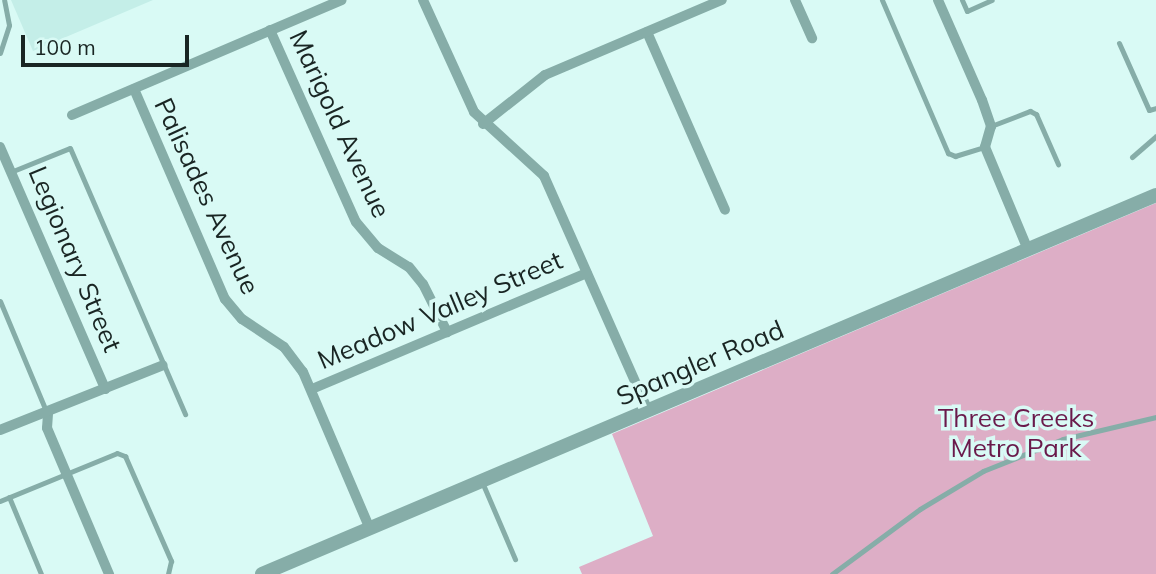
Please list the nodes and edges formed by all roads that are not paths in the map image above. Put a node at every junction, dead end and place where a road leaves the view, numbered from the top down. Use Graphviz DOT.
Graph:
graph roads {
  1 [pos="4,0"];
  2 [pos="341,0"];
  3 [pos="423,0"];
  4 [pos="722,0"];
  5 [pos="795,0"];
  6 [pos="882,0"];
  7 [pos="938,0"];
  8 [pos="962,0"];
  9 [pos="992,0"];
  10 [pos="270,30"];
  11 [pos="647,32"];
  12 [pos="812,38"];
  13 [pos="1119,43"];
  14 [pos="0,53"];
  15 [pos="134,89"];
  16 [pos="1156,108"];
  17 [pos="72,115"];
  18 [pos="483,124"];
  19 [pos="991,126"];
  20 [pos="1156,136"];
  21 [pos="0,147"];
  22 [pos="985,147"];
  23 [pos="1132,157"];
  24 [pos="1058,164"];
  25 [pos="13,171"];
  26 [pos="1156,195"];
  27 [pos="725,210"];
  28 [pos="1028,250"];
  29 [pos="586,273"];
  30 [pos="0,300"];
  31 [pos="447,332"];
  32 [pos="163,365"];
  33 [pos="106,389"];
  34 [pos="312,389"];
  35 [pos="648,411"];
  36 [pos="48,414"];
  37 [pos="185,414"];
  38 [pos="1156,417"];
  39 [pos="0,430"];
  40 [pos="67,474"];
  41 [pos="482,482"];
  42 [pos="9,497"];
  43 [pos="0,501"];
  44 [pos="370,529"];
  45 [pos="515,559"];
  46 [pos="41,574"];
  47 [pos="109,574"];
  48 [pos="168,574"];
  49 [pos="262,574"];
  50 [pos="832,574"];
  1 -- 14 [label="lane"];
  2 -- 10 [label="street"];
  3 -- 18 [label="street"];
  4 -- 11 [label="street"];
  5 -- 12 [label="street"];
  6 -- 22 [label="lane"];
  7 -- 19 [label="street"];
  8 -- 9 [label="lane"];
  10 -- 15 [label="street"];
  10 -- 31 [label="street, Marigold Avenue"];
  11 -- 18 [label="street"];
  11 -- 27 [label="street"];
  13 -- 16 [label="lane"];
  15 -- 17 [label="street"];
  15 -- 34 [label="street, Palisades Avenue"];
  18 -- 29 [label="street"];
  19 -- 22 [label="street"];
  19 -- 24 [label="lane"];
  20 -- 23 [label="lane"];
  21 -- 25 [label="street, Legionary Street"];
  22 -- 28 [label="street"];
  25 -- 32 [label="lane"];
  25 -- 33 [label="street, Legionary Street"];
  26 -- 28 [label="street, Spangler Road"];
  28 -- 35 [label="street, Spangler Road"];
  29 -- 31 [label="street, Meadow Valley Street"];
  29 -- 35 [label="street"];
  30 -- 36 [label="lane"];
  31 -- 34 [label="street, Meadow Valley Street"];
  32 -- 33 [label="street"];
  32 -- 37 [label="lane"];
  33 -- 36 [label="street"];
  34 -- 44 [label="street, Palisades Avenue"];
  35 -- 41 [label="street, Spangler Road"];
  36 -- 39 [label="street"];
  36 -- 40 [label="street"];
  38 -- 50 [label="lane"];
  40 -- 42 [label="lane"];
  40 -- 47 [label="street"];
  40 -- 48 [label="lane"];
  41 -- 44 [label="street, Spangler Road"];
  41 -- 45 [label="lane"];
  42 -- 43 [label="lane"];
  42 -- 46 [label="lane"];
  44 -- 49 [label="street, Spangler Road"];
}
